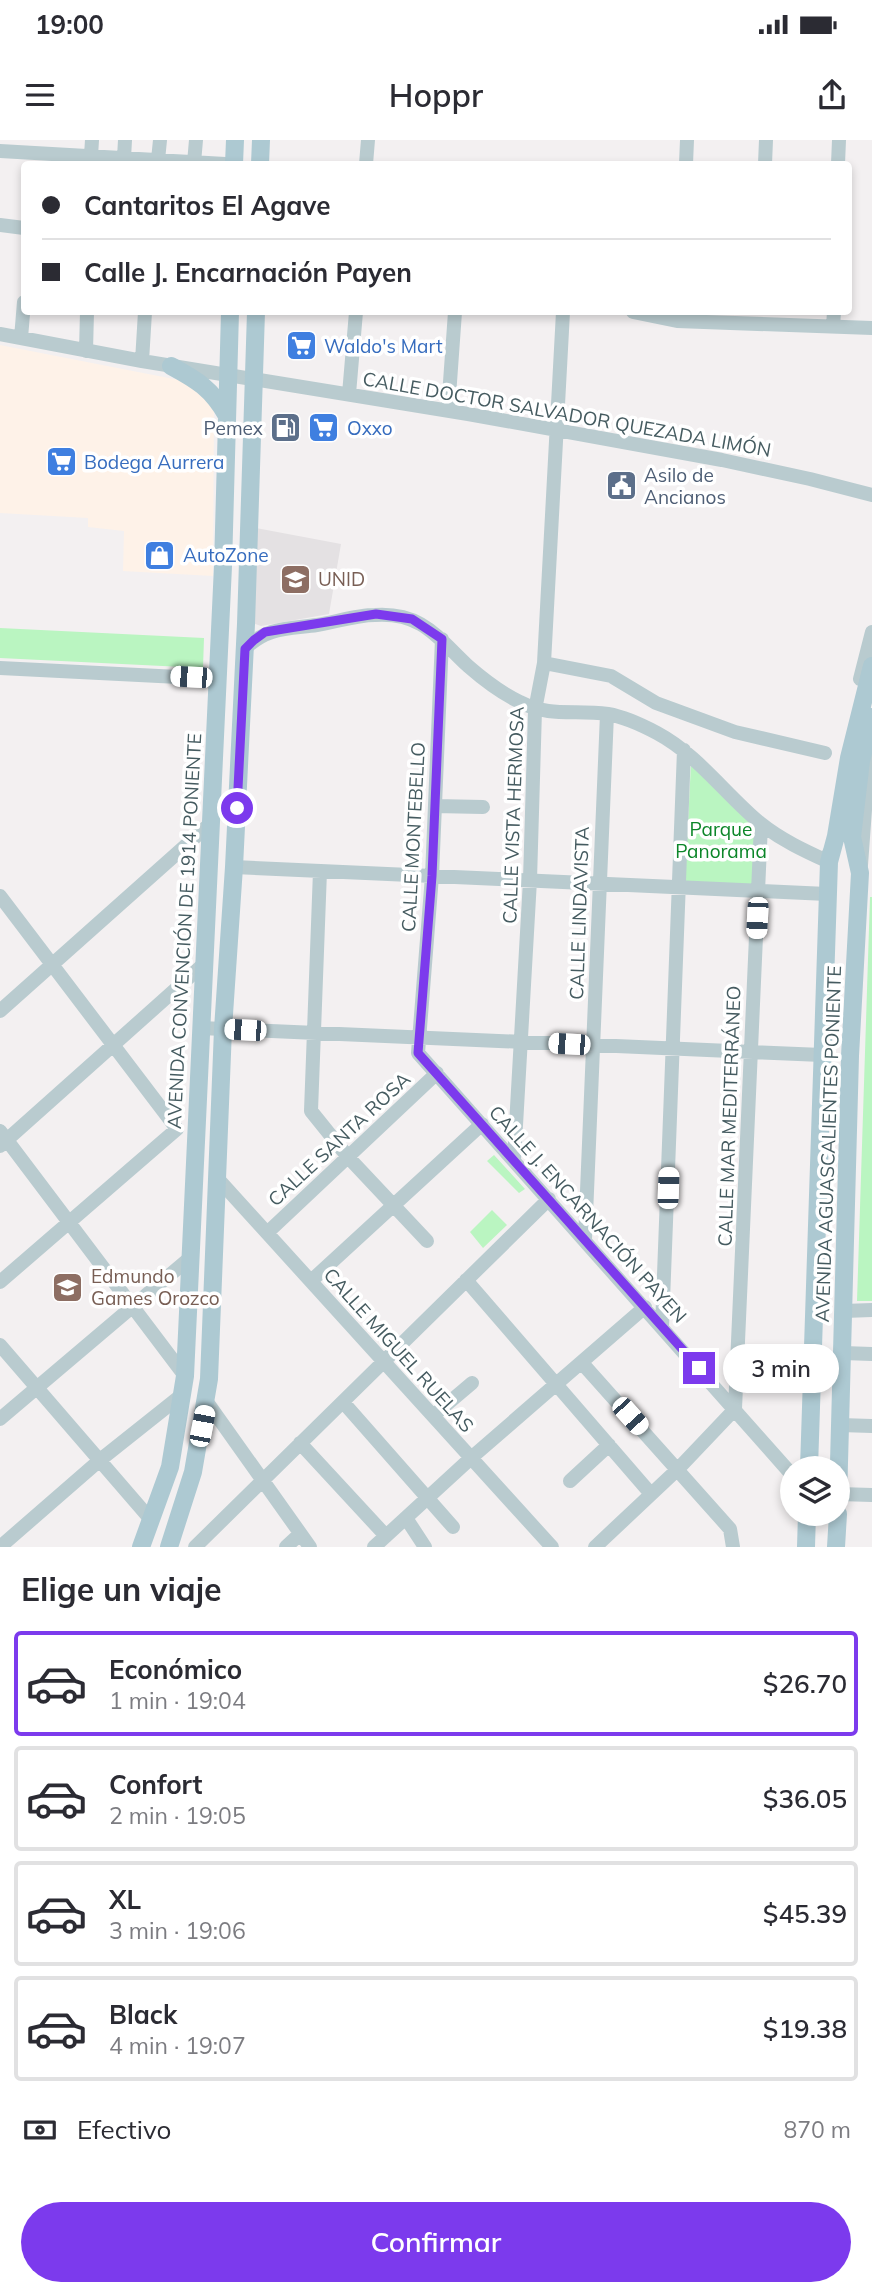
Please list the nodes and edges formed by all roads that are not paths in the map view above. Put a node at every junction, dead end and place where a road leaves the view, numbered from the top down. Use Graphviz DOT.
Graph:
graph roads {
  1 [pos="92,140"];
  2 [pos="125,140"];
  3 [pos="160,140"];
  4 [pos="196,140"];
  5 [pos="235,140"];
  6 [pos="261,140"];
  7 [pos="368,140"];
  8 [pos="687,140"];
  9 [pos="766,140"];
  10 [pos="839,140"];
  11 [pos="8,147"];
  12 [pos="42,153"];
  13 [pos="124,158"];
  14 [pos="101,159"];
  15 [pos="67,160"];
  16 [pos="158,160"];
  17 [pos="138,161"];
  18 [pos="150,161"];
  19 [pos="167,161"];
  20 [pos="185,161"];
  21 [pos="234,161"];
  22 [pos="260,161"];
  23 [pos="366,161"];
  24 [pos="685,161"];
  25 [pos="765,161"];
  26 [pos="838,161"];
  27 [pos="0,225"];
  28 [pos="21,228"];
  29 [pos="23,315"];
  30 [pos="87,315"];
  31 [pos="145,315"];
  32 [pos="230,315"];
  33 [pos="256,315"];
  34 [pos="356,315"];
  35 [pos="455,315"];
  36 [pos="563,315"];
  37 [pos="678,316"];
  38 [pos="758,318"];
  39 [pos="834,319"];
  40 [pos="872,328"];
  41 [pos="0,334"];
  42 [pos="21,338"];
  43 [pos="86,351"];
  44 [pos="142,361"];
  45 [pos="171,366"];
  46 [pos="228,375"];
  47 [pos="254,379"];
  48 [pos="349,394"];
  49 [pos="448,410"];
  50 [pos="228,417"];
  51 [pos="558,430"];
  52 [pos="872,495"];
  53 [pos="246,624"];
  54 [pos="265,632"];
  55 [pos="872,632"];
  56 [pos="442,639"];
  57 [pos="245,649"];
  58 [pos="544,663"];
  59 [pos="872,666"];
  60 [pos="0,668"];
  61 [pos="218,679"];
  62 [pos="535,710"];
  63 [pos="607,714"];
  64 [pos="872,717"];
  65 [pos="684,750"];
  66 [pos="825,753"];
  67 [pos="872,761"];
  68 [pos="435,806"];
  69 [pos="483,807"];
  70 [pos="872,820"];
  71 [pos="211,823"];
  72 [pos="761,824"];
  73 [pos="864,835"];
  74 [pos="829,862"];
  75 [pos="234,867"];
  76 [pos="320,871"];
  77 [pos="860,873"];
  78 [pos="432,876"];
  79 [pos="530,880"];
  80 [pos="600,884"];
  81 [pos="679,887"];
  82 [pos="758,891"];
  83 [pos="827,894"];
  84 [pos="0,895"];
  85 [pos="205,962"];
  86 [pos="53,965"];
  87 [pos="0,1011"];
  88 [pos="201,1028"];
  89 [pos="223,1029"];
  90 [pos="314,1033"];
  91 [pos="419,1038"];
  92 [pos="522,1042"];
  93 [pos="113,1043"];
  94 [pos="593,1045"];
  95 [pos="673,1048"];
  96 [pos="751,1052"];
  97 [pos="822,1055"];
  98 [pos="437,1073"];
  99 [pos="482,1124"];
  100 [pos="177,1129"];
  101 [pos="195,1129"];
  102 [pos="2,1139"];
  103 [pos="348,1157"];
  104 [pos="514,1160"];
  105 [pos="218,1179"];
  106 [pos="549,1199"];
  107 [pos="393,1205"];
  108 [pos="69,1222"];
  109 [pos="267,1233"];
  110 [pos="585,1239"];
  111 [pos="427,1241"];
  112 [pos="191,1257"];
  113 [pos="466,1280"];
  114 [pos="311,1281"];
  115 [pos="0,1282"];
  116 [pos="133,1306"];
  117 [pos="645,1307"];
  118 [pos="872,1310"];
  119 [pos="844,1311"];
  120 [pos="662,1327"];
  121 [pos="0,1345"];
  122 [pos="843,1353"];
  123 [pos="872,1354"];
  124 [pos="384,1362"];
  125 [pos="582,1363"];
  126 [pos="185,1376"];
  127 [pos="472,1383"];
  128 [pos="557,1385"];
  129 [pos="37,1388"];
  130 [pos="183,1394"];
  131 [pos="206,1402"];
  132 [pos="343,1402"];
  133 [pos="735,1409"];
  134 [pos="433,1416"];
  135 [pos="0,1419"];
  136 [pos="840,1425"];
  137 [pos="872,1426"];
  138 [pos="300,1443"];
  139 [pos="609,1445"];
  140 [pos="809,1456"];
  141 [pos="840,1456"];
  142 [pos="471,1458"];
  143 [pos="100,1460"];
  144 [pos="780,1461"];
  145 [pos="678,1469"];
  146 [pos="570,1481"];
  147 [pos="262,1482"];
  148 [pos="651,1494"];
  149 [pos="850,1494"];
  150 [pos="872,1495"];
  151 [pos="428,1498"];
  152 [pos="406,1518"];
  153 [pos="152,1521"];
  154 [pos="807,1526"];
  155 [pos="837,1526"];
  156 [pos="453,1527"];
  157 [pos="300,1534"];
  158 [pos="386,1536"];
  159 [pos="176,1544"];
  160 [pos="1,1547"];
  161 [pos="141,1547"];
  162 [pos="195,1547"];
  163 [pos="286,1547"];
  164 [pos="310,1547"];
  165 [pos="374,1547"];
  166 [pos="425,1547"];
  167 [pos="552,1547"];
  168 [pos="595,1547"];
  169 [pos="733,1547"];
  170 [pos="806,1547"];
  171 [pos="836,1547"];
  1 -- 14 [label="street"];
  2 -- 13 [label="street"];
  3 -- 16 [label="street"];
  4 -- 20 [label="street"];
  5 -- 21 [label="main road"];
  6 -- 22 [label="main road"];
  7 -- 23 [label="street"];
  8 -- 24 [label="street"];
  9 -- 25 [label="street"];
  10 -- 26 [label="street"];
  11 -- 12 [label="street"];
  12 -- 15 [label="street"];
  13 -- 14 [label="street"];
  13 -- 17 [label="street"];
  14 -- 15 [label="street"];
  16 -- 18 [label="street"];
  16 -- 19 [label="street"];
  27 -- 28 [label="street"];
  29 -- 42 [label="street"];
  30 -- 43 [label="street"];
  31 -- 44 [label="street"];
  32 -- 46 [label="main road, AVENIDA CONVENCIÓN DE 1914 PONIENTE"];
  33 -- 47 [label="main road"];
  34 -- 48 [label="street"];
  35 -- 49 [label="street"];
  36 -- 51 [label="street, CALLE VISTA HERMOSA"];
  37 -- 38 [label="street"];
  38 -- 39 [label="street"];
  39 -- 40 [label="street"];
  41 -- 42 [label="street, CALLE DOCTOR SALVADOR QUEZADA LIMÓN"];
  42 -- 43 [label="street, CALLE DOCTOR SALVADOR QUEZADA LIMÓN"];
  43 -- 44 [label="street, CALLE DOCTOR SALVADOR QUEZADA LIMÓN"];
  44 -- 45 [label="street, CALLE DOCTOR SALVADOR QUEZADA LIMÓN"];
  45 -- 46 [label="street, CALLE DOCTOR SALVADOR QUEZADA LIMÓN"];
  45 -- 50 [label="main road"];
  46 -- 47 [label="street, CALLE DOCTOR SALVADOR QUEZADA LIMÓN"];
  46 -- 50 [label="main road, AVENIDA CONVENCIÓN DE 1914 PONIENTE"];
  47 -- 48 [label="street, CALLE DOCTOR SALVADOR QUEZADA LIMÓN"];
  47 -- 53 [label="main road"];
  48 -- 49 [label="street, CALLE DOCTOR SALVADOR QUEZADA LIMÓN"];
  49 -- 51 [label="street, CALLE DOCTOR SALVADOR QUEZADA LIMÓN"];
  50 -- 61 [label="main road, AVENIDA CONVENCIÓN DE 1914 PONIENTE"];
  51 -- 52 [label="street, CALLE DOCTOR SALVADOR QUEZADA LIMÓN"];
  51 -- 58 [label="street, CALLE VISTA HERMOSA"];
  53 -- 54 [label="street"];
  53 -- 57 [label="main road"];
  54 -- 56 [label="street"];
  54 -- 57 [label="street"];
  55 -- 74 [label="street, AVENIDA AGUASCALIENTES PONIENTE"];
  56 -- 62 [label="street"];
  56 -- 68 [label="street, CALLE MONTEBELLO"];
  57 -- 75 [label="main road"];
  58 -- 62 [label="street, CALLE VISTA HERMOSA"];
  58 -- 66 [label="street"];
  59 -- 74 [label="main road, AVENIDA AGUASCALIENTES PONIENTE"];
  60 -- 61 [label="street"];
  61 -- 71 [label="main road, AVENIDA CONVENCIÓN DE 1914 PONIENTE"];
  62 -- 63 [label="street"];
  62 -- 79 [label="street, CALLE VISTA HERMOSA"];
  63 -- 65 [label="street"];
  63 -- 80 [label="street, CALLE LINDAVISTA"];
  64 -- 77 [label="main road, AVENIDA AGUASCALIENTES PONIENTE"];
  65 -- 72 [label="street"];
  65 -- 81 [label="street"];
  67 -- 73 [label="street, AVENIDA AGUASCALIENTES PONIENTE"];
  68 -- 69 [label="street"];
  68 -- 78 [label="street, CALLE MONTEBELLO"];
  70 -- 73 [label="street"];
  71 -- 85 [label="main road, AVENIDA CONVENCIÓN DE 1914 PONIENTE"];
  71 -- 86 [label="street"];
  72 -- 74 [label="street"];
  72 -- 82 [label="street, CALLE MAR MEDITERRÁNEO"];
  73 -- 77 [label="street, AVENIDA AGUASCALIENTES PONIENTE"];
  74 -- 83 [label="main road, AVENIDA AGUASCALIENTES PONIENTE"];
  75 -- 76 [label="street"];
  75 -- 89 [label="main road"];
  76 -- 78 [label="street"];
  76 -- 90 [label="street"];
  77 -- 119 [label="main road, AVENIDA AGUASCALIENTES PONIENTE"];
  78 -- 79 [label="street"];
  78 -- 91 [label="street, CALLE MONTEBELLO"];
  79 -- 80 [label="street"];
  79 -- 92 [label="street, CALLE VISTA HERMOSA"];
  80 -- 81 [label="street"];
  80 -- 94 [label="street, CALLE LINDAVISTA"];
  81 -- 82 [label="street"];
  81 -- 95 [label="street"];
  82 -- 83 [label="street"];
  82 -- 96 [label="street, CALLE MAR MEDITERRÁNEO"];
  83 -- 97 [label="main road, AVENIDA AGUASCALIENTES PONIENTE"];
  84 -- 86 [label="street"];
  85 -- 88 [label="main road, AVENIDA CONVENCIÓN DE 1914 PONIENTE"];
  85 -- 93 [label="street"];
  86 -- 87 [label="street"];
  86 -- 93 [label="street"];
  88 -- 89 [label="street"];
  88 -- 101 [label="main road, AVENIDA CONVENCIÓN DE 1914 PONIENTE"];
  89 -- 90 [label="street"];
  89 -- 105 [label="main road"];
  90 -- 91 [label="street"];
  90 -- 103 [label="street"];
  91 -- 92 [label="street"];
  91 -- 98 [label="street, CALLE J. ENCARNACIÓN PAYEN"];
  92 -- 94 [label="street"];
  92 -- 104 [label="street, CALLE VISTA HERMOSA"];
  93 -- 100 [label="street"];
  93 -- 102 [label="street"];
  94 -- 95 [label="street"];
  94 -- 110 [label="street, CALLE LINDAVISTA"];
  95 -- 96 [label="street"];
  95 -- 120 [label="street"];
  96 -- 97 [label="street"];
  96 -- 133 [label="street, CALLE MAR MEDITERRÁNEO"];
  97 -- 140 [label="main road, AVENIDA AGUASCALIENTES PONIENTE"];
  98 -- 99 [label="street, CALLE J. ENCARNACIÓN PAYEN"];
  98 -- 103 [label="street, CALLE SANTA ROSA"];
  99 -- 104 [label="street, CALLE J. ENCARNACIÓN PAYEN"];
  99 -- 107 [label="street"];
  100 -- 101 [label="street"];
  100 -- 108 [label="street"];
  101 -- 112 [label="main road, AVENIDA CONVENCIÓN DE 1914 PONIENTE"];
  102 -- 108 [label="street"];
  103 -- 107 [label="street"];
  103 -- 109 [label="street, CALLE SANTA ROSA"];
  104 -- 106 [label="street, CALLE J. ENCARNACIÓN PAYEN"];
  105 -- 109 [label="street, CALLE MIGUEL RUELAS"];
  105 -- 131 [label="main road"];
  106 -- 110 [label="street, CALLE J. ENCARNACIÓN PAYEN"];
  106 -- 113 [label="street"];
  107 -- 111 [label="street"];
  107 -- 114 [label="street"];
  108 -- 115 [label="street"];
  108 -- 116 [label="street"];
  109 -- 114 [label="street, CALLE MIGUEL RUELAS"];
  110 -- 117 [label="street, CALLE J. ENCARNACIÓN PAYEN"];
  112 -- 116 [label="street"];
  112 -- 126 [label="main road, AVENIDA CONVENCIÓN DE 1914 PONIENTE"];
  113 -- 124 [label="street"];
  113 -- 128 [label="street"];
  114 -- 124 [label="street, CALLE MIGUEL RUELAS"];
  116 -- 126 [label="street"];
  116 -- 129 [label="street"];
  117 -- 120 [label="street, CALLE J. ENCARNACIÓN PAYEN"];
  117 -- 125 [label="street"];
  118 -- 119 [label="street"];
  119 -- 122 [label="main road, AVENIDA AGUASCALIENTES PONIENTE"];
  120 -- 133 [label="street, CALLE J. ENCARNACIÓN PAYEN"];
  121 -- 129 [label="street"];
  122 -- 123 [label="street"];
  122 -- 136 [label="main road, AVENIDA AGUASCALIENTES PONIENTE"];
  124 -- 132 [label="street"];
  124 -- 134 [label="street, CALLE MIGUEL RUELAS"];
  125 -- 128 [label="street"];
  125 -- 145 [label="street"];
  126 -- 130 [label="main road, AVENIDA CONVENCIÓN DE 1914 PONIENTE"];
  127 -- 134 [label="street"];
  128 -- 139 [label="street"];
  128 -- 142 [label="street"];
  129 -- 135 [label="street"];
  129 -- 143 [label="street"];
  130 -- 143 [label="street"];
  130 -- 153 [label="main road, AVENIDA CONVENCIÓN DE 1914 PONIENTE"];
  131 -- 147 [label="street"];
  131 -- 159 [label="main road"];
  132 -- 138 [label="street"];
  132 -- 151 [label="street"];
  133 -- 144 [label="street, CALLE J. ENCARNACIÓN PAYEN"];
  133 -- 145 [label="street"];
  134 -- 142 [label="street, CALLE MIGUEL RUELAS"];
  136 -- 137 [label="street"];
  136 -- 141 [label="main road, AVENIDA AGUASCALIENTES PONIENTE"];
  138 -- 147 [label="street"];
  138 -- 158 [label="street"];
  139 -- 146 [label="street"];
  139 -- 148 [label="street"];
  142 -- 151 [label="street"];
  142 -- 167 [label="street, CALLE MIGUEL RUELAS"];
  143 -- 153 [label="street"];
  143 -- 160 [label="street"];
  145 -- 148 [label="street"];
  145 -- 169 [label="street"];
  147 -- 157 [label="street"];
  147 -- 162 [label="street"];
  148 -- 168 [label="street"];
  149 -- 150 [label="street"];
  151 -- 152 [label="street"];
  151 -- 156 [label="street"];
  152 -- 158 [label="street"];
  152 -- 166 [label="street"];
  153 -- 161 [label="main road, AVENIDA CONVENCIÓN DE 1914 PONIENTE"];
  154 -- 170 [label="main road"];
  155 -- 171 [label="main road"];
  157 -- 163 [label="street"];
  157 -- 164 [label="street"];
  158 -- 165 [label="street"];
}
